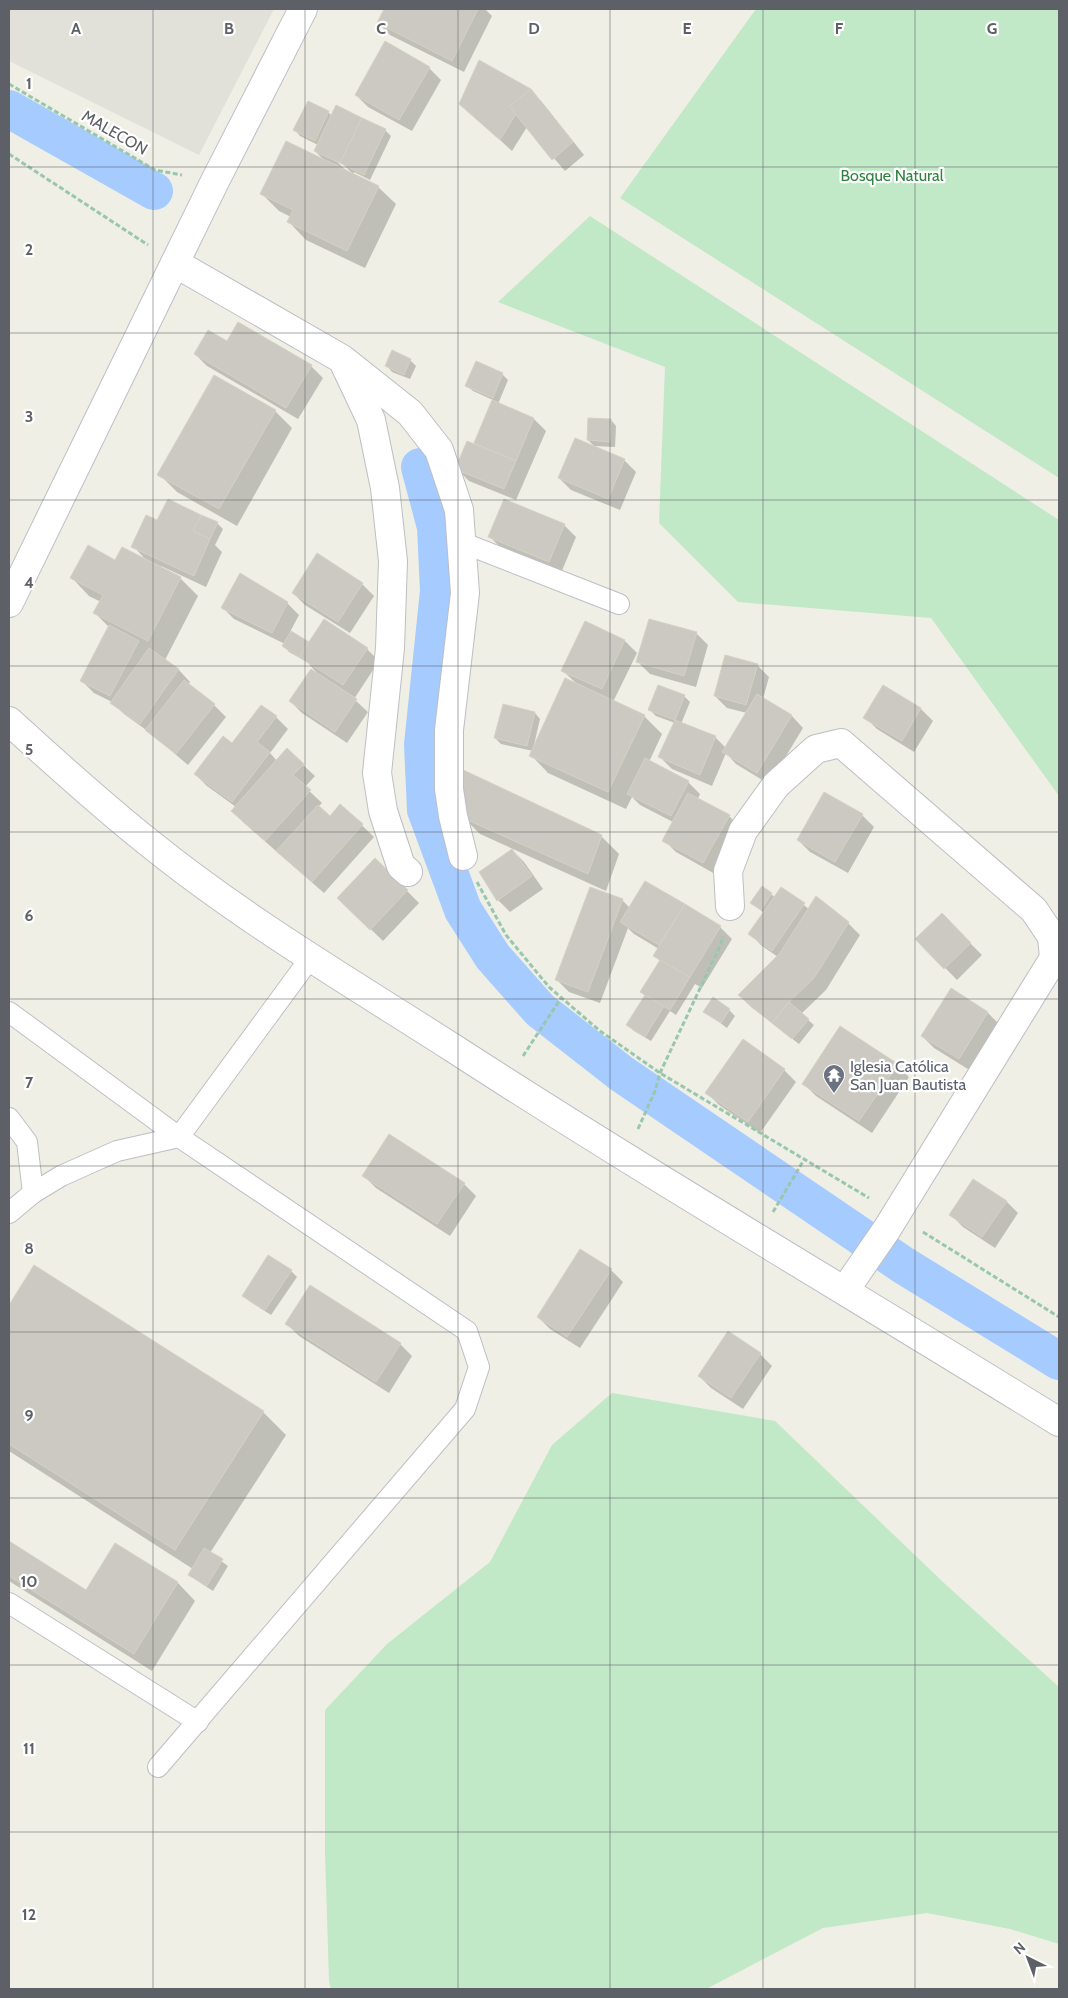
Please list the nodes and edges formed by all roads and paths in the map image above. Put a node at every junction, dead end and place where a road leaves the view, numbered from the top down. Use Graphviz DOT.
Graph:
graph roads {
  1 [pos="303,9"];
  2 [pos="9,84"];
  3 [pos="9,154"];
  4 [pos="215,181"];
  5 [pos="175,263"];
  6 [pos="342,359"];
  7 [pos="461,542"];
  8 [pos="9,603"];
  9 [pos="619,604"];
  10 [pos="9,721"];
  11 [pos="463,856"];
  12 [pos="408,872"];
  13 [pos="730,906"];
  14 [pos="311,957"];
  15 [pos="561,998"];
  16 [pos="9,1012"];
  17 [pos="522,1057"];
  18 [pos="660,1073"];
  19 [pos="9,1118"];
  20 [pos="635,1135"];
  21 [pos="179,1137"];
  22 [pos="805,1158"];
  23 [pos="34,1193"];
  24 [pos="775,1208"];
  25 [pos="9,1213"];
  26 [pos="891,1222"];
  27 [pos="850,1282"];
  28 [pos="1059,1317"];
  29 [pos="1059,1422"];
  30 [pos="9,1603"];
  31 [pos="198,1722"];
  32 [pos="158,1767"];
  1 -- 4 [label="street"];
  2 -- 4 [label="path, MALECON"];
  3 -- 5 [label="path"];
  4 -- 5 [label="street"];
  5 -- 6 [label="street"];
  5 -- 8 [label="street"];
  6 -- 7 [label="street"];
  6 -- 12 [label="street"];
  7 -- 9 [label="lane"];
  7 -- 11 [label="street"];
  10 -- 14 [label="street"];
  11 -- 15 [label="path"];
  13 -- 18 [label="path"];
  13 -- 26 [label="street"];
  14 -- 21 [label="lane"];
  14 -- 27 [label="street"];
  15 -- 17 [label="path"];
  15 -- 18 [label="path"];
  16 -- 21 [label="lane"];
  18 -- 20 [label="path"];
  18 -- 22 [label="path"];
  19 -- 23 [label="lane"];
  21 -- 23 [label="lane"];
  21 -- 31 [label="lane"];
  22 -- 24 [label="path"];
  22 -- 26 [label="path"];
  23 -- 25 [label="lane"];
  26 -- 27 [label="street"];
  26 -- 28 [label="path"];
  27 -- 29 [label="street"];
  30 -- 31 [label="lane"];
  31 -- 32 [label="lane"];
}
